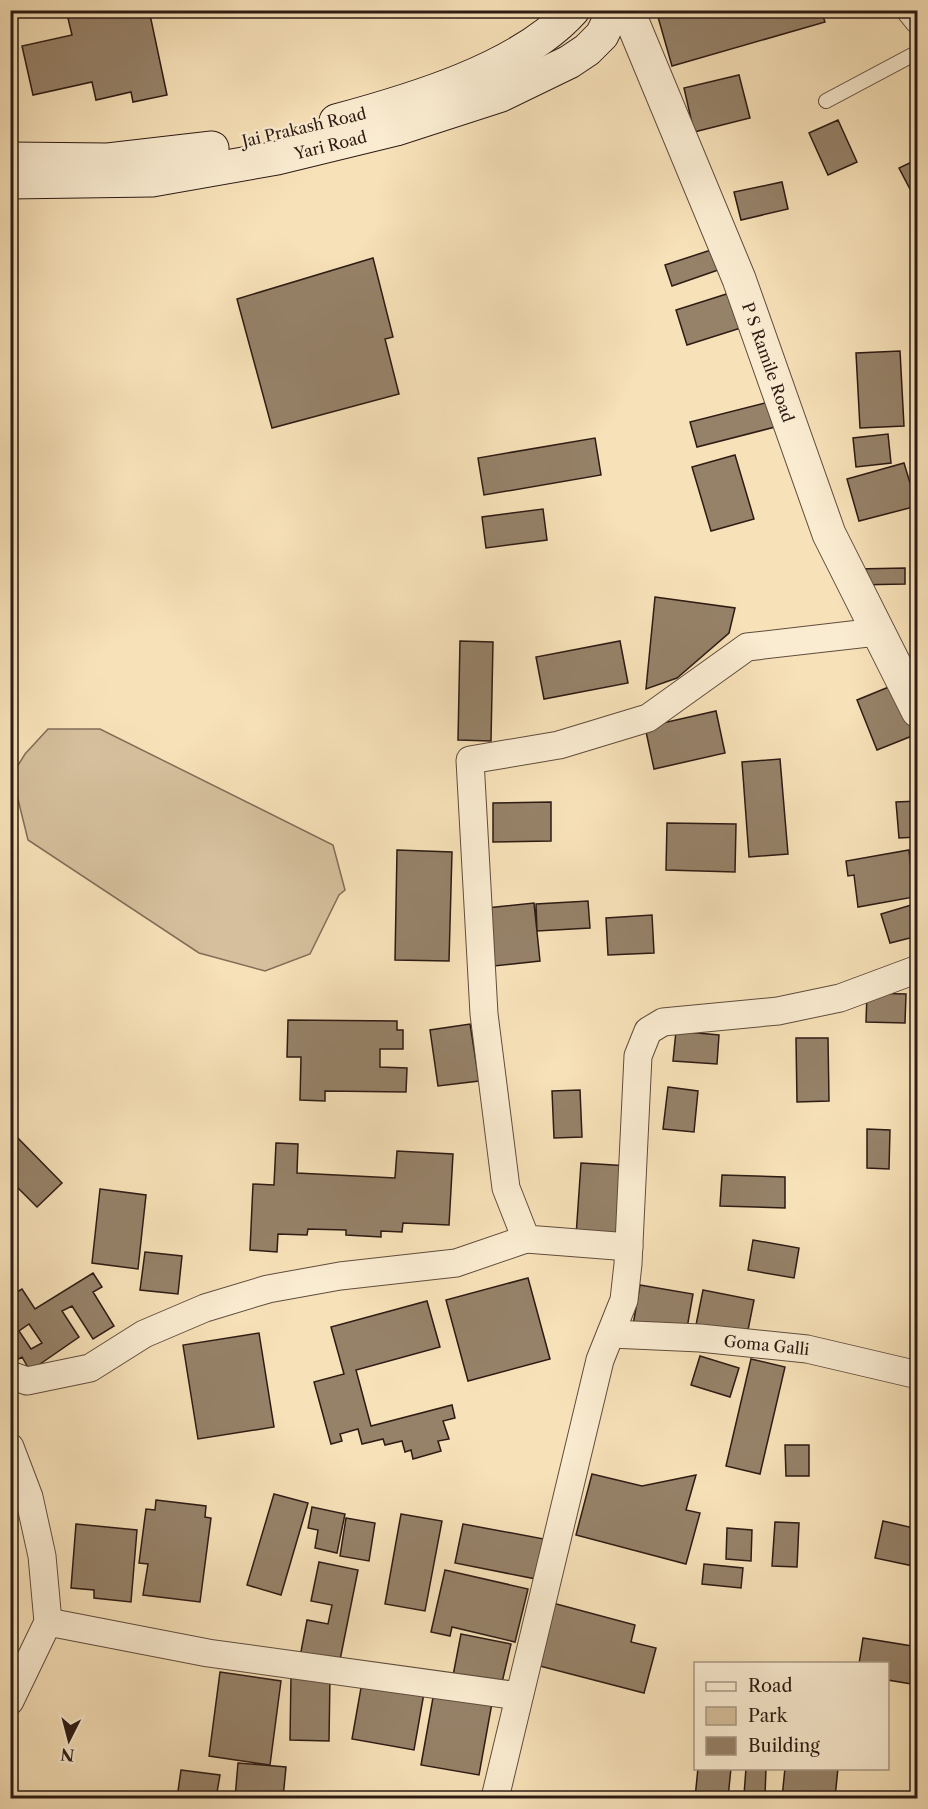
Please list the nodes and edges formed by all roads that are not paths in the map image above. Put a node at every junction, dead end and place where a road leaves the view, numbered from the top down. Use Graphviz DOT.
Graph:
graph roads {
  1 [pos="573,10"];
  2 [pos="614,10"];
  3 [pos="624,10"];
  4 [pos="910,10"];
  5 [pos="918,20"];
  6 [pos="918,52"];
  7 [pos="826,102"];
  8 [pos="10,159"];
  9 [pos="10,182"];
  10 [pos="877,632"];
  11 [pos="918,711"];
  12 [pos="918,969"];
  13 [pos="526,1239"];
  14 [pos="629,1247"];
  15 [pos="611,1334"];
  16 [pos="10,1375"];
  17 [pos="918,1375"];
  18 [pos="10,1447"];
  19 [pos="48,1622"];
  20 [pos="519,1696"];
  21 [pos="10,1701"];
  22 [pos="495,1798"];
  1 -- 8 [label="main road, Jai Prakash Road"];
  2 -- 9 [label="main road, Yari Road"];
  3 -- 10 [label="main road, P S Ramile Road"];
  4 -- 5 [label="street"];
  6 -- 7 [label="lane"];
  10 -- 11 [label="main road, P S Ramile Road"];
  10 -- 13 [label="street"];
  12 -- 14 [label="street"];
  13 -- 14 [label="street"];
  13 -- 16 [label="street"];
  14 -- 15 [label="street"];
  15 -- 17 [label="street, Goma Galli"];
  15 -- 20 [label="street"];
  18 -- 19 [label="street"];
  19 -- 20 [label="street"];
  19 -- 21 [label="street"];
  20 -- 22 [label="street"];
}
